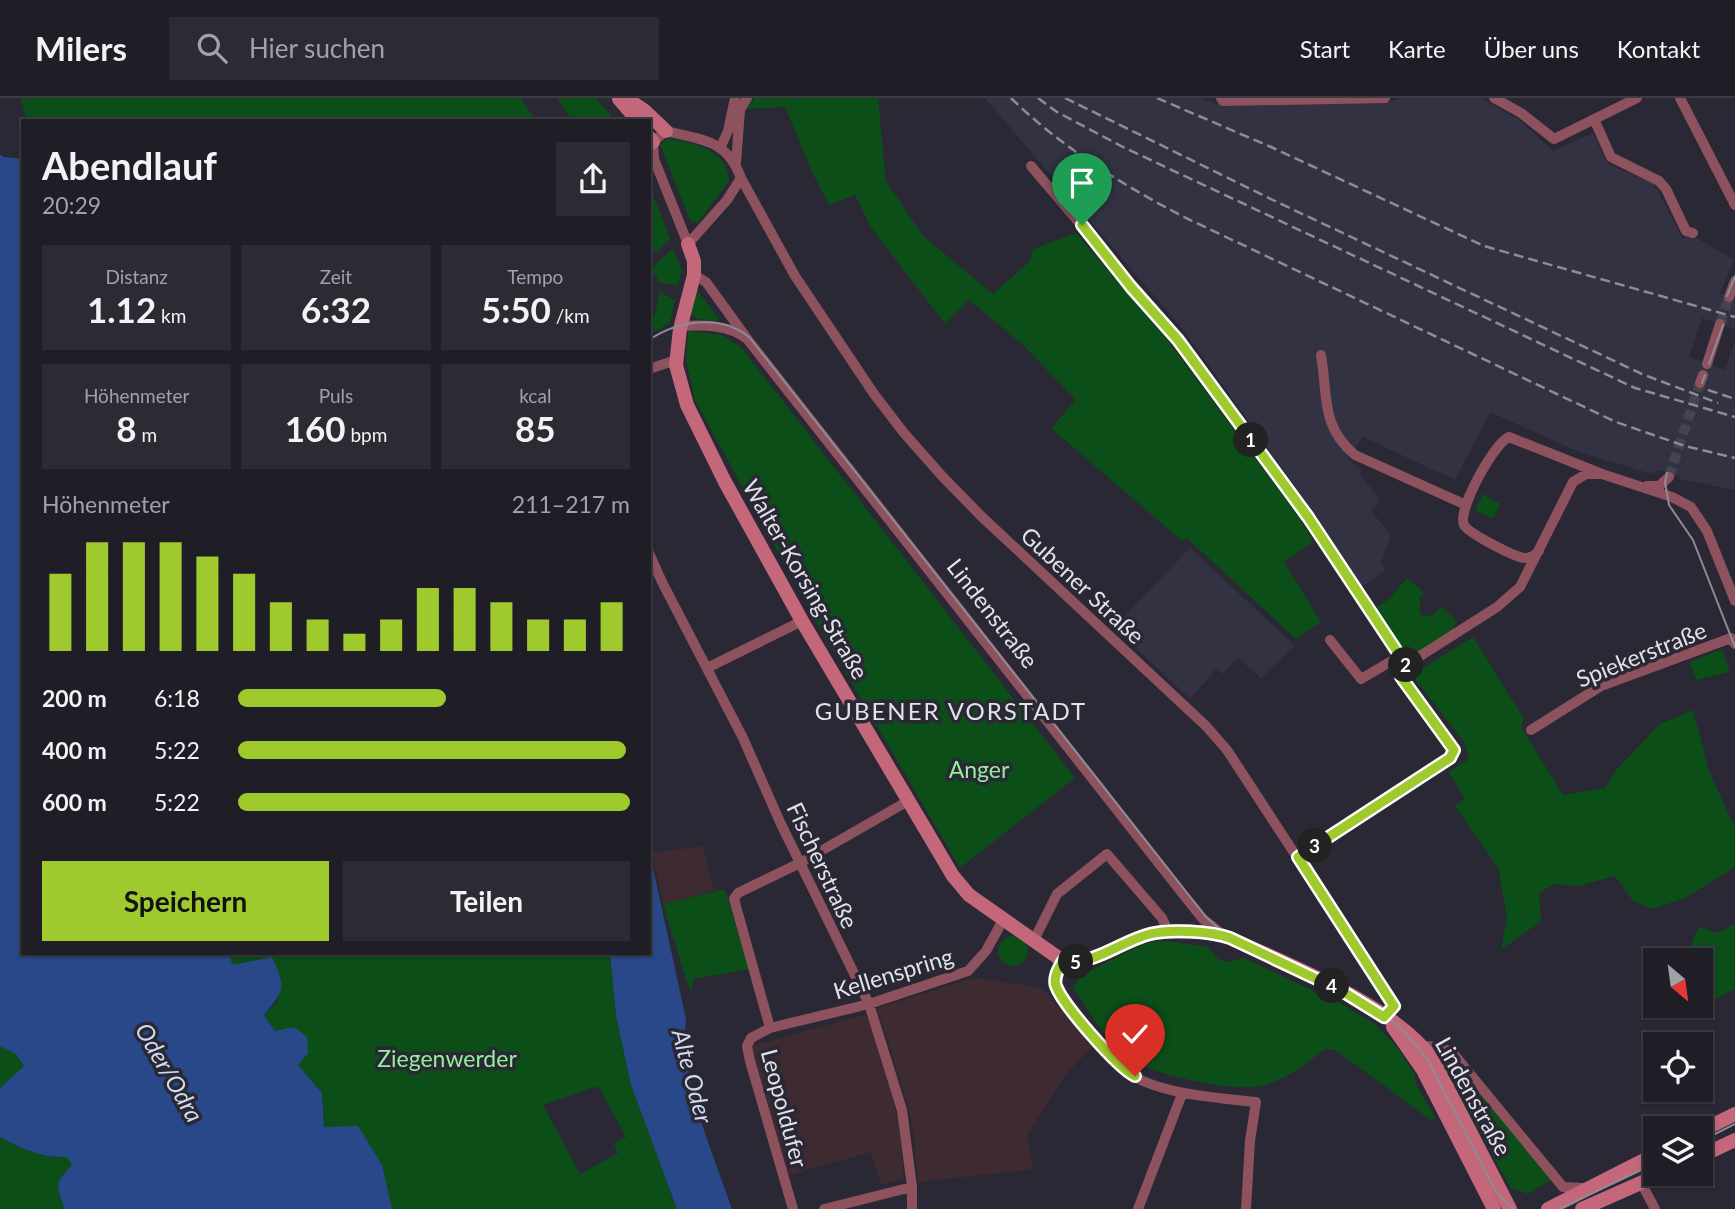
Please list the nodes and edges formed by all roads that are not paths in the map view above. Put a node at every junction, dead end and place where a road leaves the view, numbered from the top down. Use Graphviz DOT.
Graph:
graph roads {
  1 [pos="618,98"];
  2 [pos="626,98"];
  3 [pos="747,98"];
  4 [pos="1221,98"];
  5 [pos="1385,98"];
  6 [pos="1494,98"];
  7 [pos="1637,98"];
  8 [pos="1680,98"];
  9 [pos="1305,99"];
  10 [pos="736,100"];
  11 [pos="636,119"];
  12 [pos="1594,120"];
  13 [pos="666,131"];
  14 [pos="651,140"];
  15 [pos="721,146"];
  16 [pos="736,163"];
  17 [pos="1031,166"];
  18 [pos="741,178"];
  19 [pos="1735,205"];
  20 [pos="1693,233"];
  21 [pos="688,244"];
  22 [pos="694,275"];
  23 [pos="1735,281"];
  24 [pos="1729,297"];
  25 [pos="1720,324"];
  26 [pos="680,326"];
  27 [pos="748,340"];
  28 [pos="1321,355"];
  29 [pos="676,360"];
  30 [pos="1707,364"];
  31 [pos="651,368"];
  32 [pos="1585,471"];
  33 [pos="1639,486"];
  34 [pos="1683,502"];
  35 [pos="1466,505"];
  36 [pos="1540,551"];
  37 [pos="651,557"];
  38 [pos="1735,601"];
  39 [pos="802,621"];
  40 [pos="1331,640"];
  41 [pos="1733,641"];
  42 [pos="1403,661"];
  43 [pos="707,668"];
  44 [pos="1531,730"];
  45 [pos="908,801"];
  46 [pos="1298,857"];
  47 [pos="800,863"];
  48 [pos="1003,920"];
  49 [pos="1168,931"];
  50 [pos="1226,936"];
  51 [pos="1034,940"];
  52 [pos="1063,961"];
  53 [pos="869,1004"];
  54 [pos="1389,1012"];
  55 [pos="770,1028"];
  56 [pos="1423,1046"];
  57 [pos="1182,1094"];
  58 [pos="1735,1114"];
  59 [pos="1713,1124"];
  60 [pos="1735,1140"];
  61 [pos="1713,1150"];
  62 [pos="1643,1160"];
  63 [pos="1643,1182"];
  64 [pos="912,1187"];
  65 [pos="1587,1188"];
  66 [pos="1645,1190"];
  67 [pos="793,1209"];
  68 [pos="824,1209"];
  69 [pos="912,1209"];
  70 [pos="1138,1209"];
  71 [pos="1247,1209"];
  72 [pos="1494,1209"];
  73 [pos="1510,1209"];
  74 [pos="1548,1209"];
  75 [pos="1583,1209"];
  76 [pos="1655,1209"];
  1 -- 11 [label="street"];
  2 -- 13 [label="street"];
  3 -- 16 [label="street"];
  4 -- 9 [label="street"];
  5 -- 9 [label="street"];
  6 -- 12 [label="street"];
  7 -- 12 [label="street"];
  8 -- 19 [label="street"];
  10 -- 15 [label="street"];
  12 -- 20 [label="street"];
  13 -- 14 [label="street"];
  13 -- 15 [label="street"];
  14 -- 21 [label="street"];
  15 -- 16 [label="street"];
  16 -- 18 [label="street, Gubener Straße"];
  17 -- 42 [label="street"];
  18 -- 21 [label="street"];
  18 -- 46 [label="street, Gubener Straße"];
  21 -- 22 [label="street"];
  22 -- 26 [label="street, Walter-Korsing-Straße"];
  22 -- 27 [label="street, Lindenstraße"];
  23 -- 24 [label="street"];
  25 -- 30 [label="street"];
  26 -- 27 [label="street"];
  26 -- 29 [label="street, Walter-Korsing-Straße"];
  27 -- 50 [label="street, Lindenstraße"];
  28 -- 35 [label="street"];
  29 -- 31 [label="street"];
  29 -- 39 [label="street, Walter-Korsing-Straße"];
  32 -- 33 [label="street"];
  32 -- 35 [label="street"];
  32 -- 36 [label="street"];
  33 -- 34 [label="street"];
  33 -- 34 [label="street"];
  34 -- 38 [label="street"];
  35 -- 36 [label="street"];
  36 -- 42 [label="street"];
  37 -- 43 [label="street, Fischerstraße"];
  39 -- 43 [label="street"];
  39 -- 45 [label="street, Walter-Korsing-Straße"];
  40 -- 42 [label="street"];
  41 -- 44 [label="street, Spiekerstraße"];
  42 -- 46 [label="street"];
  43 -- 47 [label="street, Fischerstraße"];
  45 -- 47 [label="street"];
  45 -- 48 [label="street, Walter-Korsing-Straße"];
  46 -- 54 [label="street, Gubener Straße"];
  47 -- 53 [label="street, Fischerstraße"];
  47 -- 55 [label="street"];
  48 -- 51 [label="street, Walter-Korsing-Straße"];
  48 -- 53 [label="street, Kellenspring"];
  49 -- 50 [label="street"];
  49 -- 51 [label="street"];
  49 -- 52 [label="street"];
  50 -- 54 [label="street, Lindenstraße"];
  51 -- 52 [label="street, Walter-Korsing-Straße"];
  52 -- 57 [label="street"];
  53 -- 55 [label="street, Kellenspring"];
  53 -- 64 [label="street, Fischerstraße"];
  54 -- 56 [label="street, Lindenstraße"];
  54 -- 72 [label="street, Lindenstraße"];
  55 -- 67 [label="street, Leopoldufer"];
  56 -- 65 [label="street"];
  56 -- 73 [label="street, Lindenstraße"];
  57 -- 70 [label="street"];
  57 -- 71 [label="street"];
  58 -- 59 [label="street"];
  60 -- 61 [label="street"];
  62 -- 65 [label="street"];
  63 -- 75 [label="street"];
  64 -- 68 [label="street"];
  64 -- 69 [label="street, Fischerstraße"];
  65 -- 74 [label="street"];
  66 -- 76 [label="street"];
}
